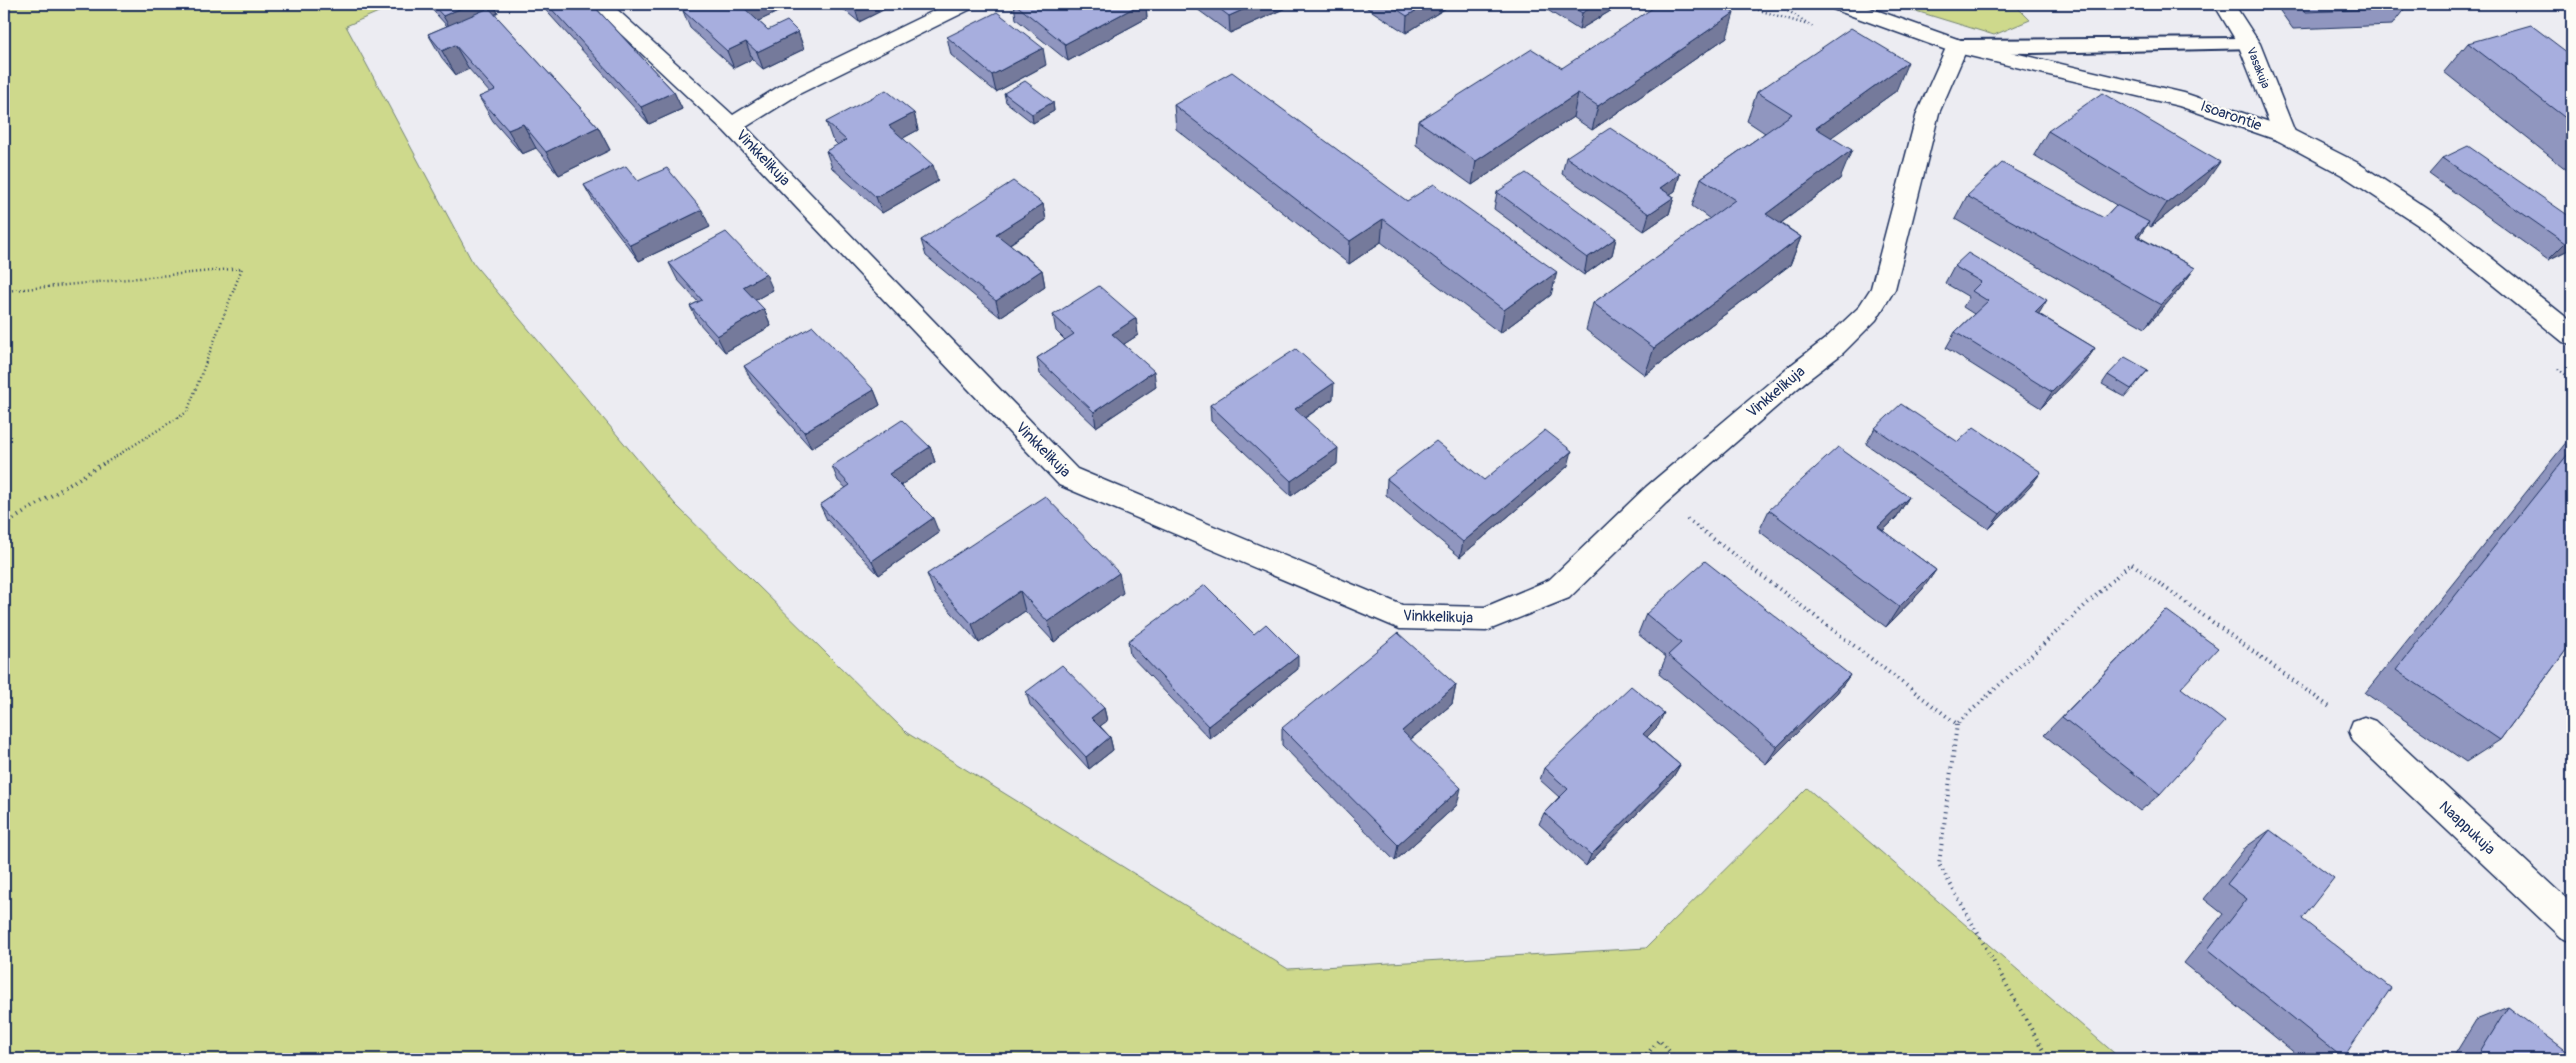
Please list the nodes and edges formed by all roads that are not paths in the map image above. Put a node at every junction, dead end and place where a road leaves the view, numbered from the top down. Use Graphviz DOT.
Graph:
graph roads {
  1 [pos="599,4"];
  2 [pos="964,4"];
  3 [pos="1840,4"];
  4 [pos="2224,4"];
  5 [pos="2249,44"];
  6 [pos="1957,46"];
  7 [pos="732,126"];
  8 [pos="2285,135"];
  9 [pos="2572,335"];
  10 [pos="2364,731"];
  11 [pos="2572,924"];
  1 -- 7 [label="street, Vinkkelikuja"];
  2 -- 7 [label="street, Vinkkelikuja"];
  3 -- 6 [label="street, Isoarontie"];
  4 -- 5 [label="street, Vasakuja"];
  5 -- 6 [label="lane"];
  5 -- 8 [label="street, Vasakuja"];
  6 -- 7 [label="street, Vinkkelikuja"];
  6 -- 8 [label="street, Isoarontie"];
  8 -- 9 [label="street, Isoarontie"];
  10 -- 11 [label="street, Naappukuja"];
}
